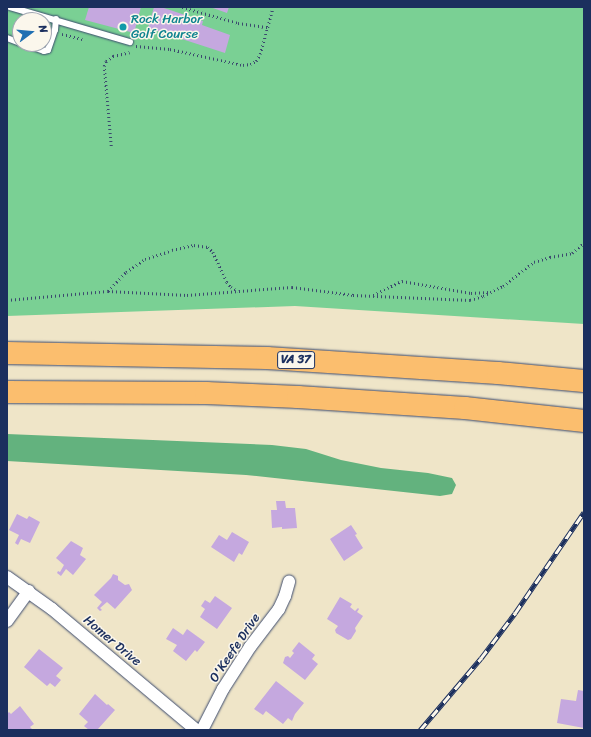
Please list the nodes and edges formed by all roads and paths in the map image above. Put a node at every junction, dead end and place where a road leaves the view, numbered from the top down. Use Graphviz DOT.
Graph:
graph roads {
  1 [pos="10,7"];
  2 [pos="182,7"];
  3 [pos="273,7"];
  4 [pos="56,19"];
  5 [pos="268,27"];
  6 [pos="57,32"];
  7 [pos="52,39"];
  8 [pos="87,40"];
  9 [pos="132,44"];
  10 [pos="144,46"];
  11 [pos="136,50"];
  12 [pos="132,52"];
  13 [pos="111,146"];
  14 [pos="584,242"];
  15 [pos="108,291"];
  16 [pos="239,291"];
  17 [pos="490,292"];
  18 [pos="371,296"];
  19 [pos="7,300"];
  20 [pos="7,353"];
  21 [pos="584,381"];
  22 [pos="7,392"];
  23 [pos="577,420"];
  24 [pos="7,577"];
  25 [pos="289,582"];
  26 [pos="29,591"];
  27 [pos="7,621"];
  28 [pos="196,730"];
  29 [pos="202,730"];
  1 -- 4 [label="lane"];
  2 -- 5 [label="path"];
  3 -- 5 [label="path"];
  4 -- 7 [label="lane"];
  4 -- 9 [label="lane"];
  5 -- 10 [label="path"];
  6 -- 8 [label="path"];
  9 -- 10 [label="path"];
  10 -- 11 [label="path"];
  12 -- 13 [label="path"];
  14 -- 17 [label="path"];
  15 -- 16 [label="path"];
  15 -- 16 [label="path"];
  15 -- 19 [label="path"];
  16 -- 18 [label="path"];
  17 -- 18 [label="path"];
  17 -- 18 [label="path"];
  20 -- 21 [label="highway, VA 37"];
  22 -- 23 [label="highway"];
  24 -- 26 [label="street, Homer Drive"];
  25 -- 29 [label="street, O'Keefe Drive"];
  26 -- 27 [label="street"];
  26 -- 28 [label="street, Homer Drive"];
}
